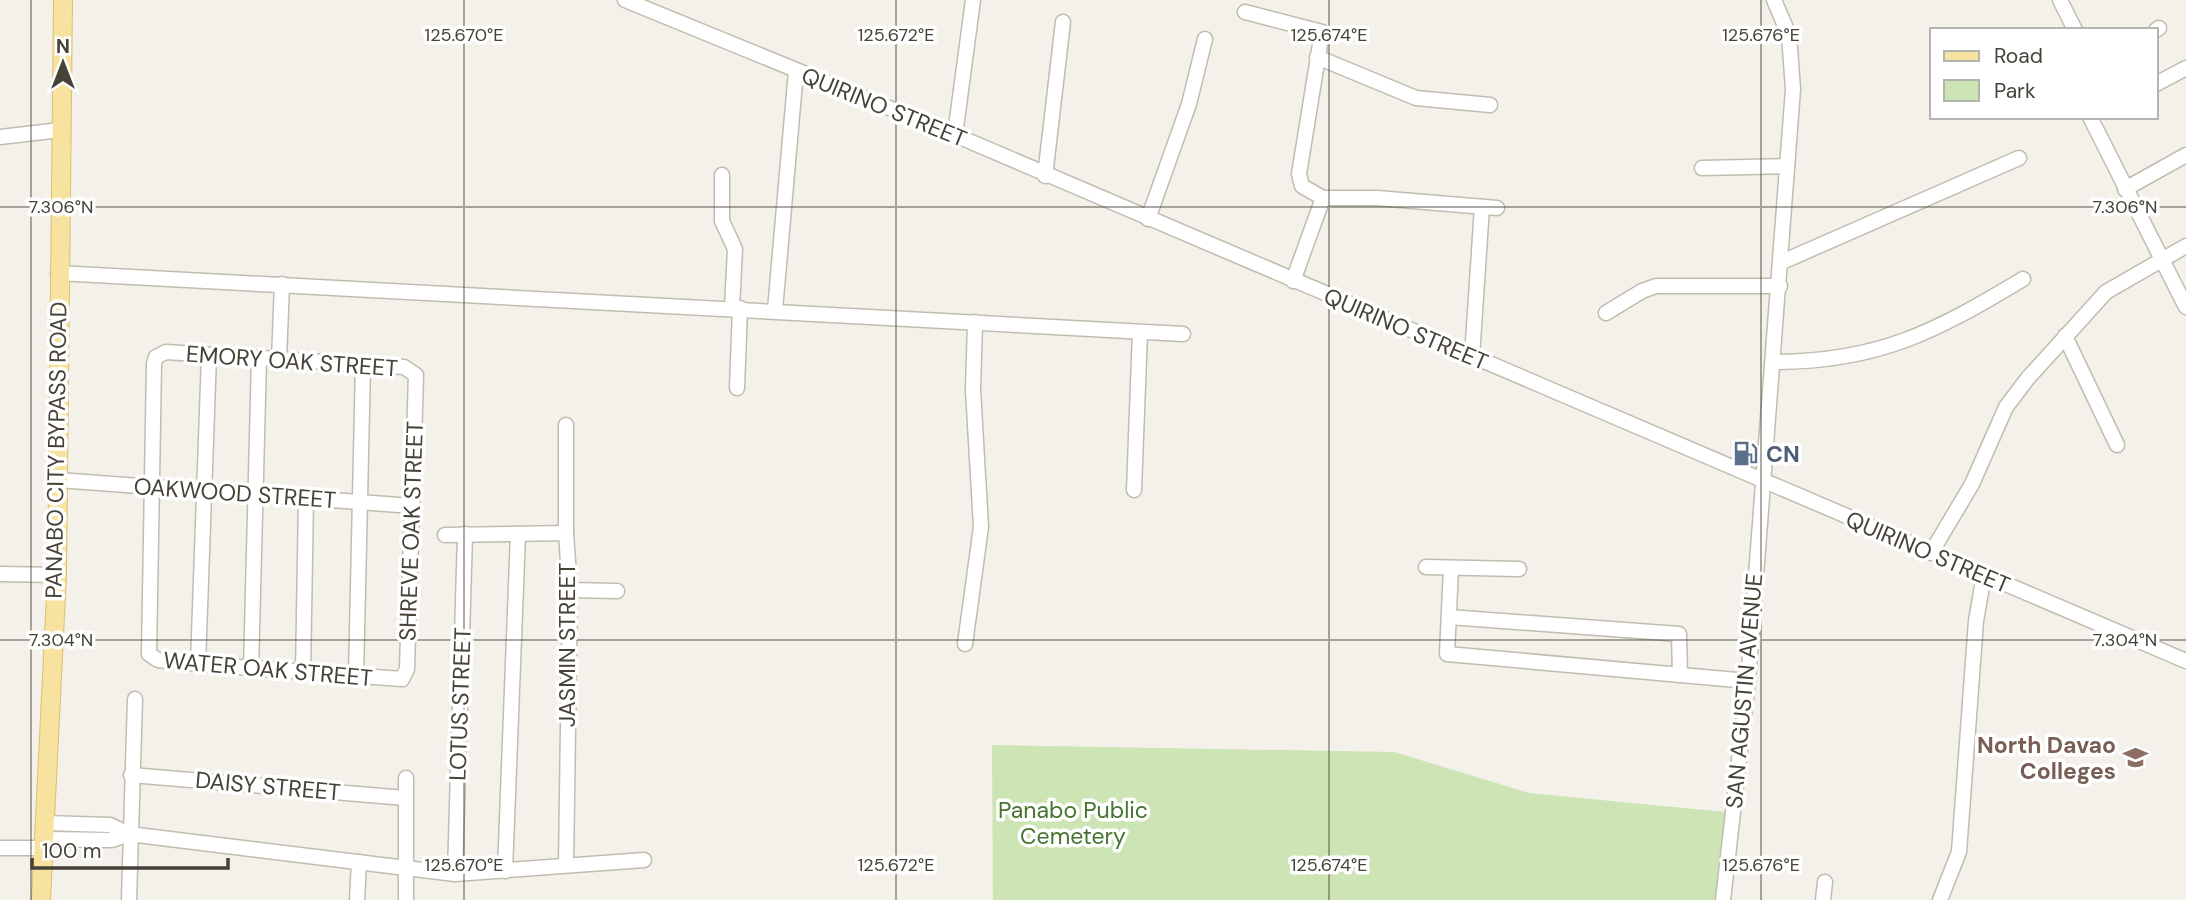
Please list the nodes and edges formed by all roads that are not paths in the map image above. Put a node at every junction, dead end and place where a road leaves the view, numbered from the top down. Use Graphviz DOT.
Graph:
graph roads {
  1 [pos="63,0"];
  2 [pos="625,0"];
  3 [pos="973,0"];
  4 [pos="1774,0"];
  5 [pos="2060,0"];
  6 [pos="1245,12"];
  7 [pos="1063,22"];
  8 [pos="2074,28"];
  9 [pos="1205,40"];
  10 [pos="1317,57"];
  11 [pos="2186,68"];
  12 [pos="796,71"];
  13 [pos="2158,83"];
  14 [pos="1490,105"];
  15 [pos="2092,119"];
  16 [pos="60,130"];
  17 [pos="956,135"];
  18 [pos="0,137"];
  19 [pos="2186,155"];
  20 [pos="2019,158"];
  21 [pos="1787,166"];
  22 [pos="1702,168"];
  23 [pos="722,175"];
  24 [pos="1045,176"];
  25 [pos="2125,189"];
  26 [pos="1323,198"];
  27 [pos="1148,219"];
  28 [pos="2186,246"];
  29 [pos="2161,258"];
  30 [pos="1782,262"];
  31 [pos="58,273"];
  32 [pos="2023,279"];
  33 [pos="1293,281"];
  34 [pos="282,284"];
  35 [pos="1780,286"];
  36 [pos="2186,307"];
  37 [pos="736,308"];
  38 [pos="775,310"];
  39 [pos="1606,313"];
  40 [pos="975,322"];
  41 [pos="1140,332"];
  42 [pos="1183,334"];
  43 [pos="2064,336"];
  44 [pos="209,355"];
  45 [pos="1472,357"];
  46 [pos="259,358"];
  47 [pos="279,359"];
  48 [pos="1773,362"];
  49 [pos="363,364"];
  50 [pos="416,375"];
  51 [pos="737,387"];
  52 [pos="566,425"];
  53 [pos="2117,445"];
  54 [pos="58,480"];
  55 [pos="1762,482"];
  56 [pos="150,487"];
  57 [pos="1134,489"];
  58 [pos="204,491"];
  59 [pos="256,494"];
  60 [pos="306,499"];
  61 [pos="359,502"];
  62 [pos="412,506"];
  63 [pos="566,533"];
  64 [pos="465,534"];
  65 [pos="518,534"];
  66 [pos="445,535"];
  67 [pos="1931,553"];
  68 [pos="1426,568"];
  69 [pos="1451,568"];
  70 [pos="1519,569"];
  71 [pos="0,574"];
  72 [pos="57,575"];
  73 [pos="1984,575"];
  74 [pos="570,590"];
  75 [pos="617,591"];
  76 [pos="1449,618"];
  77 [pos="965,644"];
  78 [pos="2186,661"];
  79 [pos="198,664"];
  80 [pos="251,669"];
  81 [pos="303,673"];
  82 [pos="1680,675"];
  83 [pos="356,677"];
  84 [pos="396,681"];
  85 [pos="1748,681"];
  86 [pos="135,699"];
  87 [pos="131,775"];
  88 [pos="406,778"];
  89 [pos="405,798"];
  90 [pos="129,834"];
  91 [pos="45,837"];
  92 [pos="0,848"];
  93 [pos="644,860"];
  94 [pos="359,862"];
  95 [pos="566,865"];
  96 [pos="404,868"];
  97 [pos="505,871"];
  98 [pos="455,874"];
  99 [pos="1825,882"];
  100 [pos="41,900"];
  101 [pos="129,900"];
  102 [pos="357,900"];
  103 [pos="406,900"];
  104 [pos="1723,900"];
  105 [pos="1823,900"];
  106 [pos="1940,900"];
  1 -- 16 [label="main road, PANABO CITY BYPASS ROAD"];
  2 -- 12 [label="street, QUIRINO STREET"];
  3 -- 17 [label="street"];
  4 -- 21 [label="street, SAN AGUSTIN AVENUE"];
  5 -- 8 [label="street"];
  6 -- 10 [label="street"];
  7 -- 24 [label="street"];
  9 -- 27 [label="street"];
  10 -- 14 [label="street"];
  10 -- 26 [label="street"];
  11 -- 13 [label="street"];
  12 -- 17 [label="street, QUIRINO STREET"];
  12 -- 38 [label="street"];
  15 -- 25 [label="street"];
  16 -- 18 [label="street"];
  16 -- 31 [label="main road, PANABO CITY BYPASS ROAD"];
  17 -- 24 [label="street, QUIRINO STREET"];
  19 -- 25 [label="street"];
  20 -- 30 [label="street"];
  21 -- 22 [label="street"];
  21 -- 30 [label="street, SAN AGUSTIN AVENUE"];
  23 -- 37 [label="street"];
  24 -- 27 [label="street, QUIRINO STREET"];
  25 -- 29 [label="street"];
  26 -- 33 [label="street"];
  26 -- 45 [label="street"];
  27 -- 33 [label="street, QUIRINO STREET"];
  28 -- 29 [label="street"];
  29 -- 36 [label="street"];
  29 -- 43 [label="street"];
  30 -- 35 [label="street, SAN AGUSTIN AVENUE"];
  31 -- 34 [label="street"];
  31 -- 54 [label="main road, PANABO CITY BYPASS ROAD"];
  32 -- 48 [label="street"];
  33 -- 45 [label="street, QUIRINO STREET"];
  34 -- 37 [label="street"];
  34 -- 47 [label="street"];
  35 -- 39 [label="street"];
  35 -- 48 [label="street, SAN AGUSTIN AVENUE"];
  37 -- 38 [label="street"];
  37 -- 51 [label="street"];
  38 -- 40 [label="street"];
  40 -- 41 [label="street"];
  40 -- 77 [label="street"];
  41 -- 42 [label="street"];
  41 -- 57 [label="street"];
  43 -- 53 [label="street"];
  43 -- 67 [label="street"];
  44 -- 46 [label="street, EMORY OAK STREET"];
  44 -- 56 [label="street, EMORY OAK STREET"];
  44 -- 58 [label="street"];
  45 -- 55 [label="street, QUIRINO STREET"];
  46 -- 47 [label="street, EMORY OAK STREET"];
  46 -- 59 [label="street"];
  47 -- 49 [label="street, EMORY OAK STREET"];
  48 -- 55 [label="street, SAN AGUSTIN AVENUE"];
  49 -- 50 [label="street, EMORY OAK STREET"];
  49 -- 61 [label="street"];
  50 -- 62 [label="street, SHREVE OAK STREET"];
  52 -- 63 [label="street, JASMIN STREET"];
  54 -- 56 [label="street, OAKWOOD STREET"];
  54 -- 72 [label="main road, PANABO CITY BYPASS ROAD"];
  55 -- 67 [label="street, QUIRINO STREET"];
  55 -- 85 [label="street, SAN AGUSTIN AVENUE"];
  56 -- 58 [label="street, OAKWOOD STREET"];
  56 -- 79 [label="street, WATER OAK STREET"];
  58 -- 59 [label="street, OAKWOOD STREET"];
  58 -- 79 [label="street"];
  59 -- 60 [label="street, OAKWOOD STREET"];
  59 -- 80 [label="street"];
  60 -- 61 [label="street, OAKWOOD STREET"];
  60 -- 81 [label="street"];
  61 -- 62 [label="street, OAKWOOD STREET"];
  61 -- 83 [label="street"];
  62 -- 84 [label="street, SHREVE OAK STREET"];
  63 -- 65 [label="street"];
  63 -- 74 [label="street, JASMIN STREET"];
  64 -- 65 [label="street"];
  64 -- 66 [label="street"];
  64 -- 98 [label="street, LOTUS STREET"];
  65 -- 97 [label="street"];
  67 -- 73 [label="street, QUIRINO STREET"];
  68 -- 69 [label="street"];
  69 -- 70 [label="street"];
  69 -- 76 [label="street"];
  71 -- 72 [label="street"];
  72 -- 91 [label="main road, PANABO CITY BYPASS ROAD"];
  73 -- 78 [label="street, QUIRINO STREET"];
  73 -- 106 [label="street"];
  74 -- 75 [label="street"];
  74 -- 95 [label="street, JASMIN STREET"];
  76 -- 82 [label="street"];
  76 -- 82 [label="street"];
  79 -- 80 [label="street, WATER OAK STREET"];
  80 -- 81 [label="street, WATER OAK STREET"];
  81 -- 83 [label="street, WATER OAK STREET"];
  82 -- 85 [label="street"];
  83 -- 84 [label="street, WATER OAK STREET"];
  85 -- 104 [label="street, SAN AGUSTIN AVENUE"];
  86 -- 87 [label="street"];
  87 -- 89 [label="street, DAISY STREET"];
  87 -- 90 [label="street"];
  88 -- 89 [label="street"];
  89 -- 96 [label="street"];
  90 -- 91 [label="street"];
  90 -- 94 [label="street"];
  90 -- 101 [label="street"];
  91 -- 92 [label="street"];
  91 -- 100 [label="main road, PANABO CITY BYPASS ROAD"];
  93 -- 95 [label="street"];
  94 -- 96 [label="street"];
  94 -- 102 [label="street"];
  95 -- 97 [label="street"];
  96 -- 98 [label="street"];
  96 -- 103 [label="street"];
  97 -- 98 [label="street"];
  99 -- 105 [label="street"];
}
